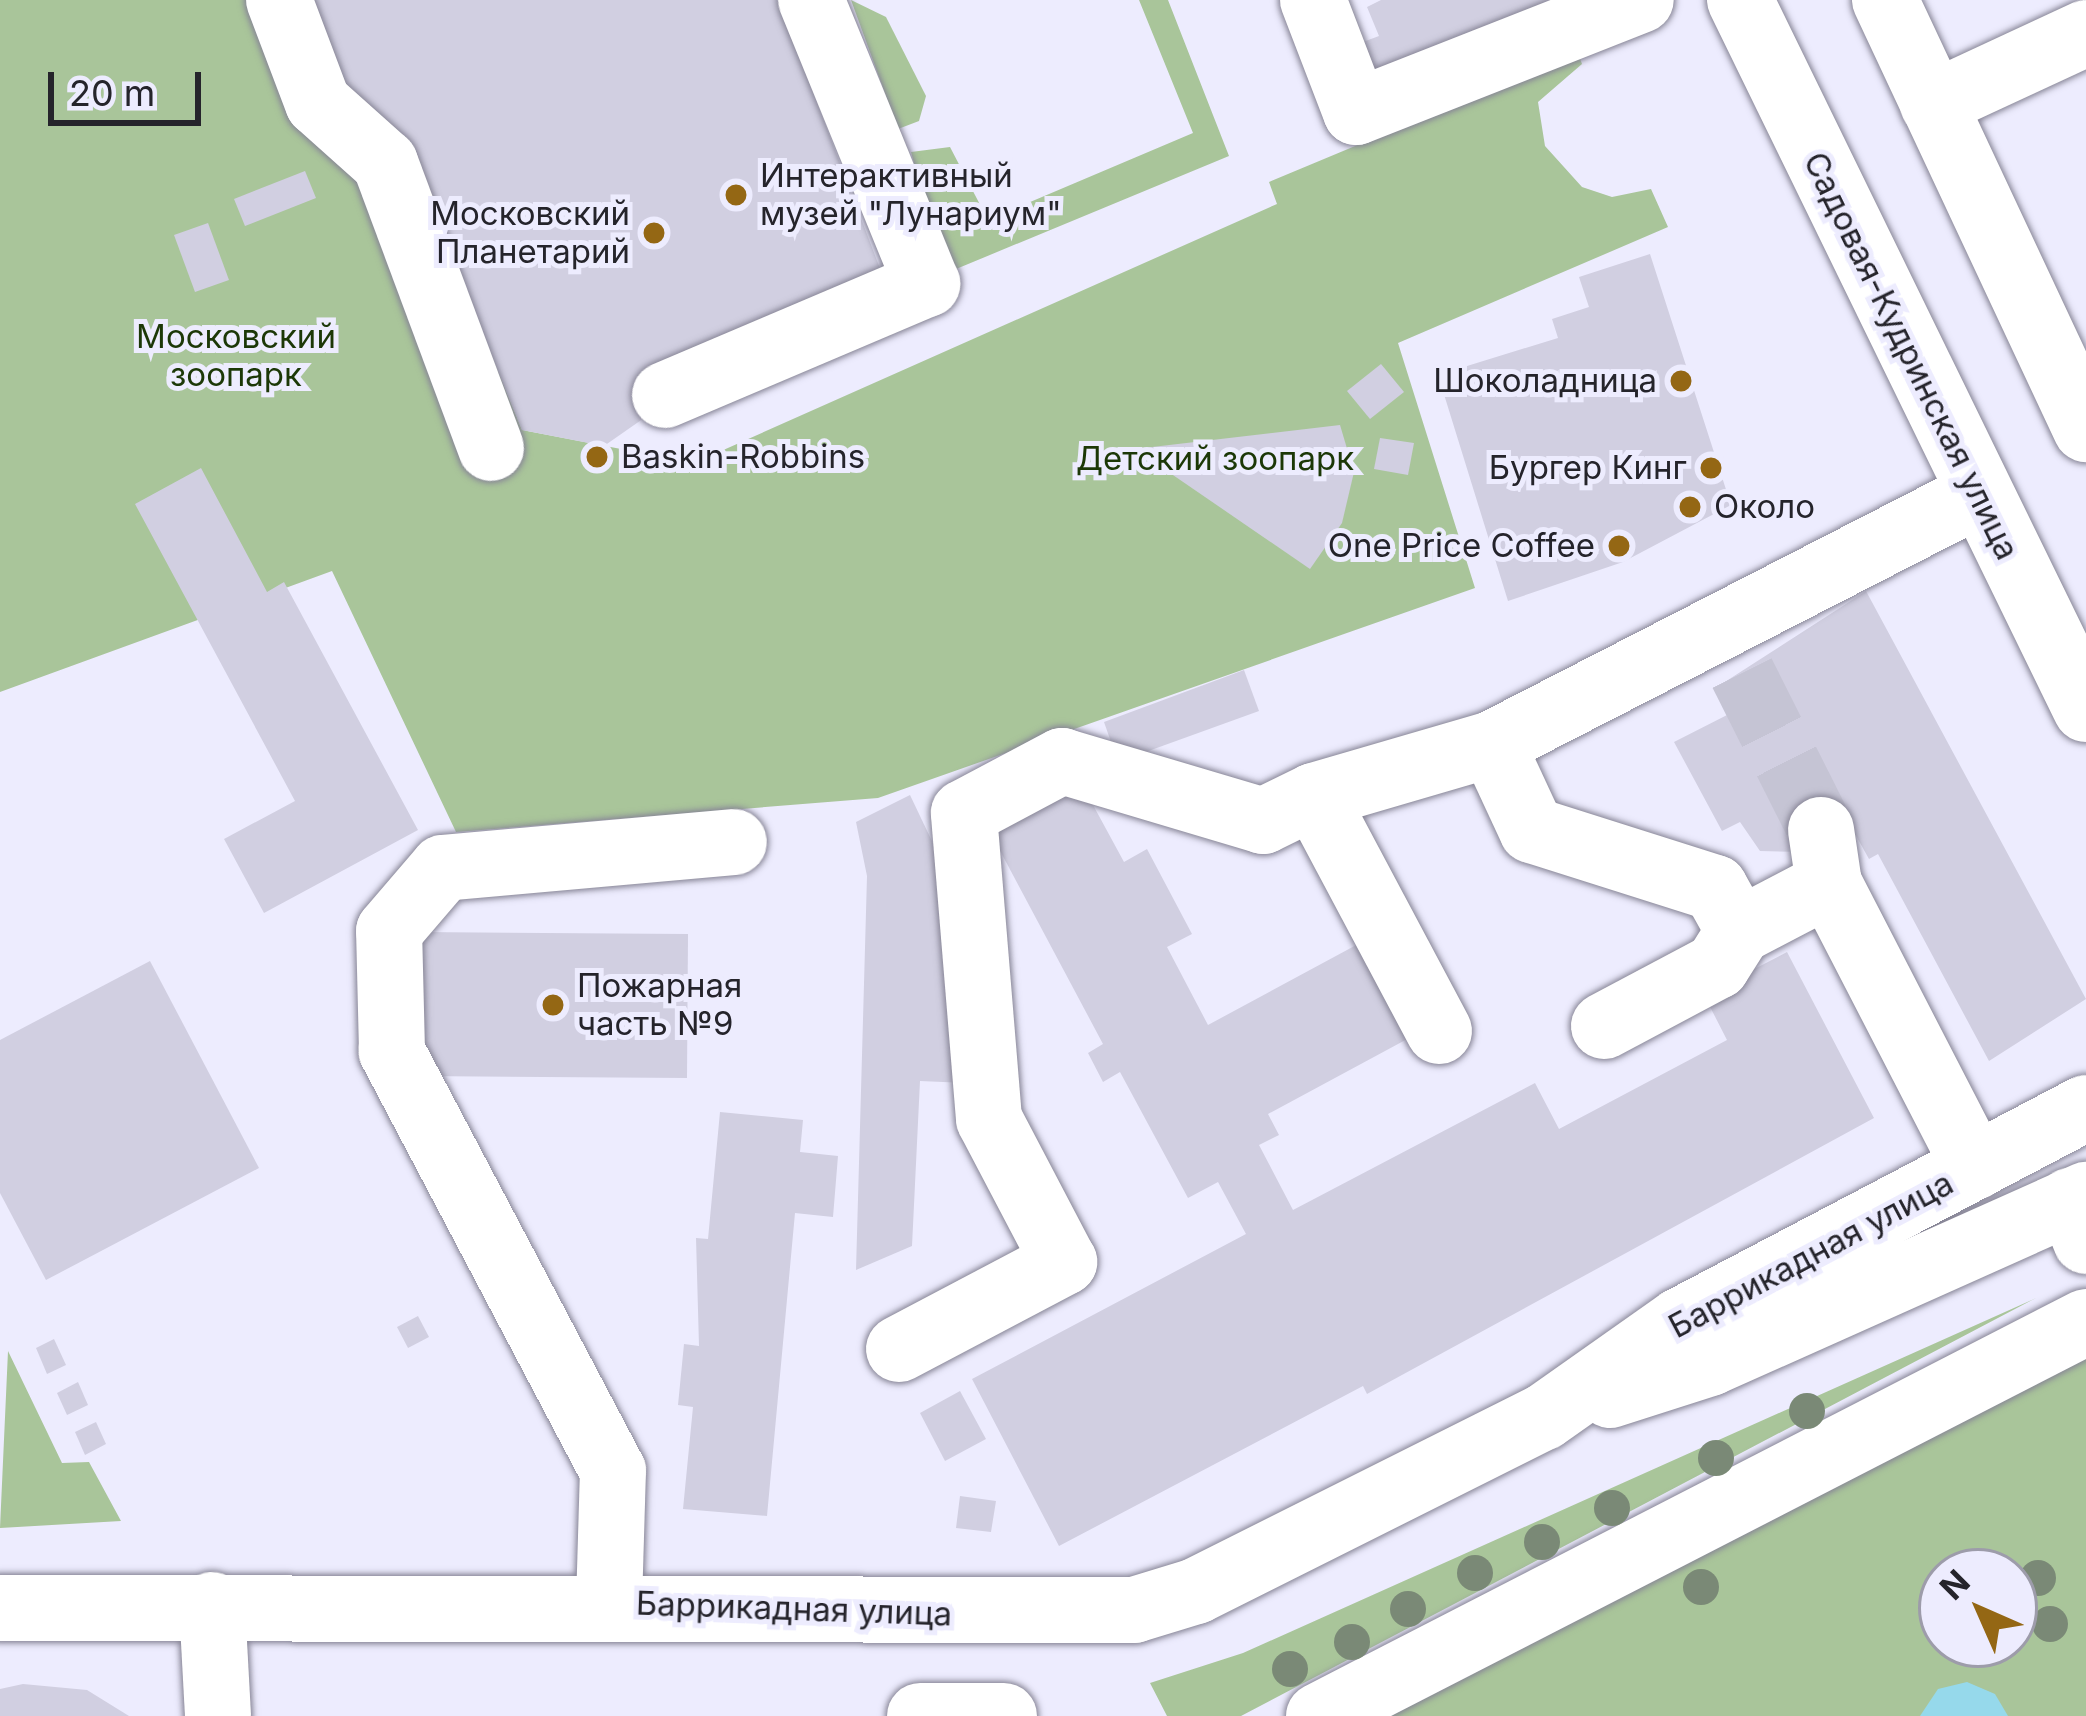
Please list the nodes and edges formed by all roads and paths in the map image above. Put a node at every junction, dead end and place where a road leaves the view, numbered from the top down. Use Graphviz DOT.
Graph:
graph roads {
  1 [pos="279,0"];
  2 [pos="811,0"];
  3 [pos="1313,0"];
  4 [pos="1641,0"];
  5 [pos="1740,0"];
  6 [pos="1885,0"];
  7 [pos="2086,33"];
  8 [pos="1934,104"];
  9 [pos="665,395"];
  10 [pos="2086,430"];
  11 [pos="491,448"];
  12 [pos="1979,494"];
  13 [pos="2086,709"];
  14 [pos="1492,744"];
  15 [pos="1314,796"];
  16 [pos="734,842"];
  17 [pos="1739,931"];
  18 [pos="1604,1026"];
  19 [pos="1439,1030"];
  20 [pos="2074,1120"];
  21 [pos="1975,1167"];
  22 [pos="2081,1212"];
  23 [pos="2086,1322"];
  24 [pos="899,1348"];
  25 [pos="1544,1417"];
  26 [pos="610,1604"];
  27 [pos="212,1605"];
  28 [pos="0,1608"];
  29 [pos="218,1716"];
  30 [pos="920,1716"];
  31 [pos="1004,1716"];
  32 [pos="1318,1716"];
  1 -- 11 [label="main road"];
  2 -- 9 [label="main road"];
  3 -- 4 [label="main road"];
  5 -- 12 [label="main road, Садовая-Кудринская улица"];
  6 -- 8 [label="main road"];
  7 -- 8 [label="main road"];
  8 -- 10 [label="main road"];
  12 -- 13 [label="main road, Садовая-Кудринская улица"];
  12 -- 14 [label="main road"];
  14 -- 15 [label="main road"];
  14 -- 17 [label="main road"];
  15 -- 19 [label="main road"];
  15 -- 24 [label="main road"];
  16 -- 26 [label="main road"];
  17 -- 18 [label="main road"];
  17 -- 21 [label="main road"];
  20 -- 21 [label="main road, Баррикадная улица"];
  21 -- 25 [label="main road, Баррикадная улица"];
  22 -- 25 [label="main road, Баррикадная улица"];
  23 -- 32 [label="main road"];
  25 -- 26 [label="main road, Баррикадная улица"];
  26 -- 27 [label="main road, Баррикадная улица"];
  27 -- 28 [label="main road, Баррикадная улица"];
  27 -- 29 [label="main road"];
  30 -- 31 [label="main road"];
}
